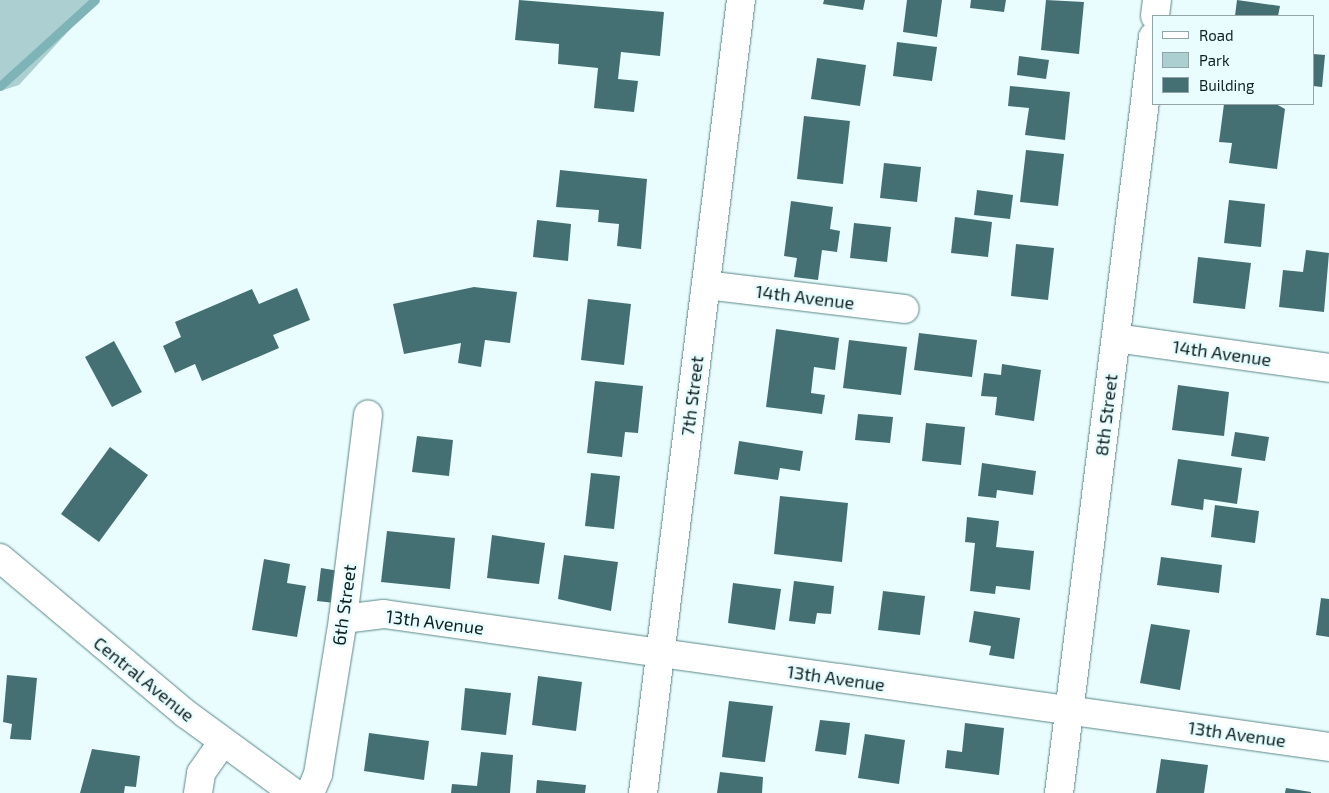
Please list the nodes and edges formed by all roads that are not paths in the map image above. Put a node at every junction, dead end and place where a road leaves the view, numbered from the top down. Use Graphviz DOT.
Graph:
graph roads {
  1 [pos="741,0"];
  2 [pos="1157,0"];
  3 [pos="1155,15"];
  4 [pos="1152,45"];
  5 [pos="706,285"];
  6 [pos="905,309"];
  7 [pos="1116,338"];
  8 [pos="1329,368"];
  9 [pos="368,415"];
  10 [pos="0,558"];
  11 [pos="343,619"];
  12 [pos="660,654"];
  13 [pos="1070,711"];
  14 [pos="223,742"];
  15 [pos="1329,747"];
  16 [pos="198,793"];
  17 [pos="294,793"];
  18 [pos="310,793"];
  19 [pos="643,793"];
  20 [pos="1060,793"];
  1 -- 5 [label="street, 7th Street"];
  2 -- 3 [label="street"];
  4 -- 7 [label="street, 8th Street"];
  5 -- 6 [label="street, 14th Avenue"];
  5 -- 12 [label="street, 7th Street"];
  7 -- 8 [label="street, 14th Avenue"];
  7 -- 13 [label="street, 8th Street"];
  9 -- 11 [label="street, 6th Street"];
  10 -- 14 [label="street, Central Avenue"];
  11 -- 12 [label="street, 13th Avenue"];
  11 -- 18 [label="street, 6th Street"];
  12 -- 13 [label="street, 13th Avenue"];
  12 -- 19 [label="street, 7th Street"];
  13 -- 15 [label="street, 13th Avenue"];
  13 -- 20 [label="street, 8th Street"];
  14 -- 16 [label="street"];
  14 -- 17 [label="street, Central Avenue"];
}
